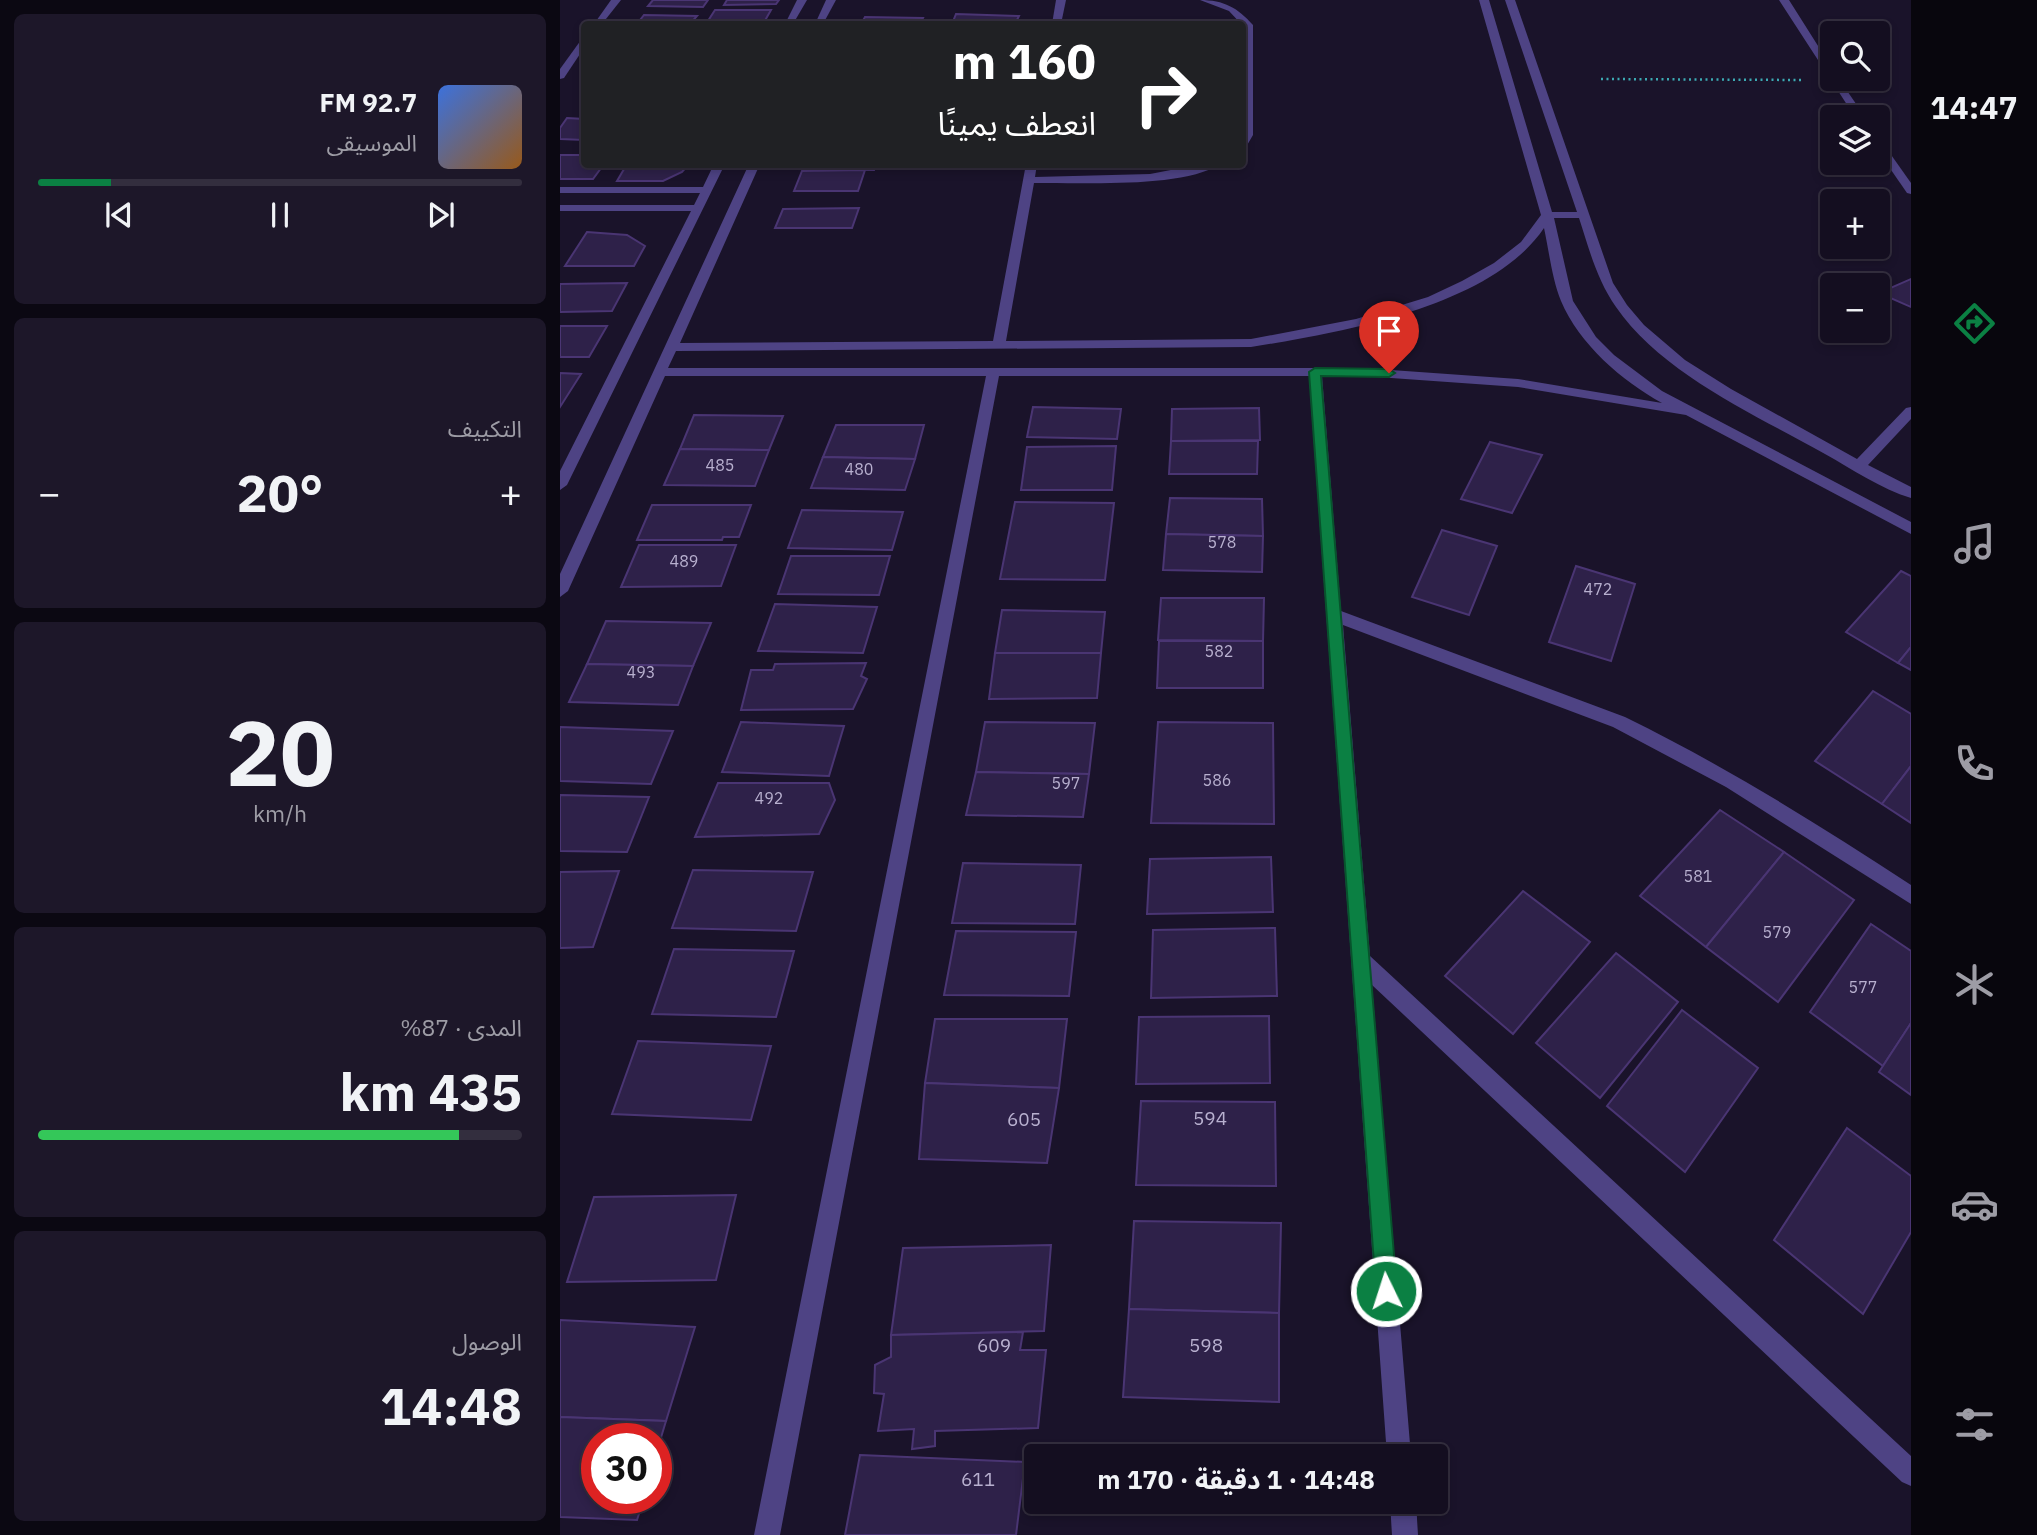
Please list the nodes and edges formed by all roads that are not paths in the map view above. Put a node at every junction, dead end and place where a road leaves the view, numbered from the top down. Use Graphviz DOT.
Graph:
graph roads {
  1 [pos="616,0"];
  2 [pos="802,0"];
  3 [pos="831,0"];
  4 [pos="1061,0"];
  5 [pos="1205,0"];
  6 [pos="1484,0"];
  7 [pos="1510,0"];
  8 [pos="1784,0"];
  9 [pos="600,21"];
  10 [pos="791,21"];
  11 [pos="821,21"];
  12 [pos="1058,21"];
  13 [pos="1244,21"];
  14 [pos="1246,24"];
  15 [pos="581,46"];
  16 [pos="1820,56"];
  17 [pos="560,76"];
  18 [pos="1246,138"];
  19 [pos="1890,161"];
  20 [pos="718,168"];
  21 [pos="753,168"];
  22 [pos="1031,168"];
  23 [pos="1203,168"];
  24 [pos="1029,180"];
  25 [pos="560,190"];
  26 [pos="707,190"];
  27 [pos="1911,191"];
  28 [pos="560,208"];
  29 [pos="698,208"];
  30 [pos="1547,215"];
  31 [pos="1582,215"];
  32 [pos="999,345"];
  33 [pos="672,347"];
  34 [pos="660,372"];
  35 [pos="993,372"];
  36 [pos="1315,372"];
  37 [pos="1687,411"];
  38 [pos="1911,411"];
  39 [pos="1858,466"];
  40 [pos="560,485"];
  41 [pos="1911,493"];
  42 [pos="1911,529"];
  43 [pos="560,591"];
  44 [pos="1334,615"];
  45 [pos="1911,894"];
  46 [pos="1361,961"];
  47 [pos="1398,1444"];
  48 [pos="1911,1474"];
  49 [pos="1404,1514"];
  50 [pos="767,1535"];
  51 [pos="1405,1535"];
  1 -- 9 [label="street"];
  2 -- 10 [label="street"];
  3 -- 11 [label="street"];
  4 -- 12 [label="street"];
  5 -- 13 [label="street"];
  6 -- 30 [label="street"];
  7 -- 31 [label="street"];
  8 -- 16 [label="street"];
  14 -- 18 [label="street"];
  15 -- 17 [label="street"];
  19 -- 27 [label="street"];
  20 -- 26 [label="street"];
  21 -- 33 [label="street"];
  22 -- 24 [label="street"];
  23 -- 24 [label="street"];
  24 -- 32 [label="street"];
  25 -- 26 [label="street"];
  26 -- 29 [label="street"];
  28 -- 29 [label="street"];
  29 -- 40 [label="street"];
  30 -- 31 [label="street"];
  30 -- 32 [label="street"];
  30 -- 37 [label="street"];
  31 -- 39 [label="street"];
  32 -- 33 [label="street"];
  33 -- 34 [label="street"];
  34 -- 35 [label="street"];
  34 -- 43 [label="street"];
  35 -- 36 [label="street"];
  35 -- 50 [label="street"];
  36 -- 37 [label="street"];
  36 -- 44 [label="street"];
  37 -- 42 [label="street"];
  38 -- 39 [label="street"];
  39 -- 41 [label="street"];
  44 -- 45 [label="street"];
  44 -- 46 [label="street"];
  46 -- 47 [label="street"];
  46 -- 48 [label="street"];
  49 -- 51 [label="street"];
}
